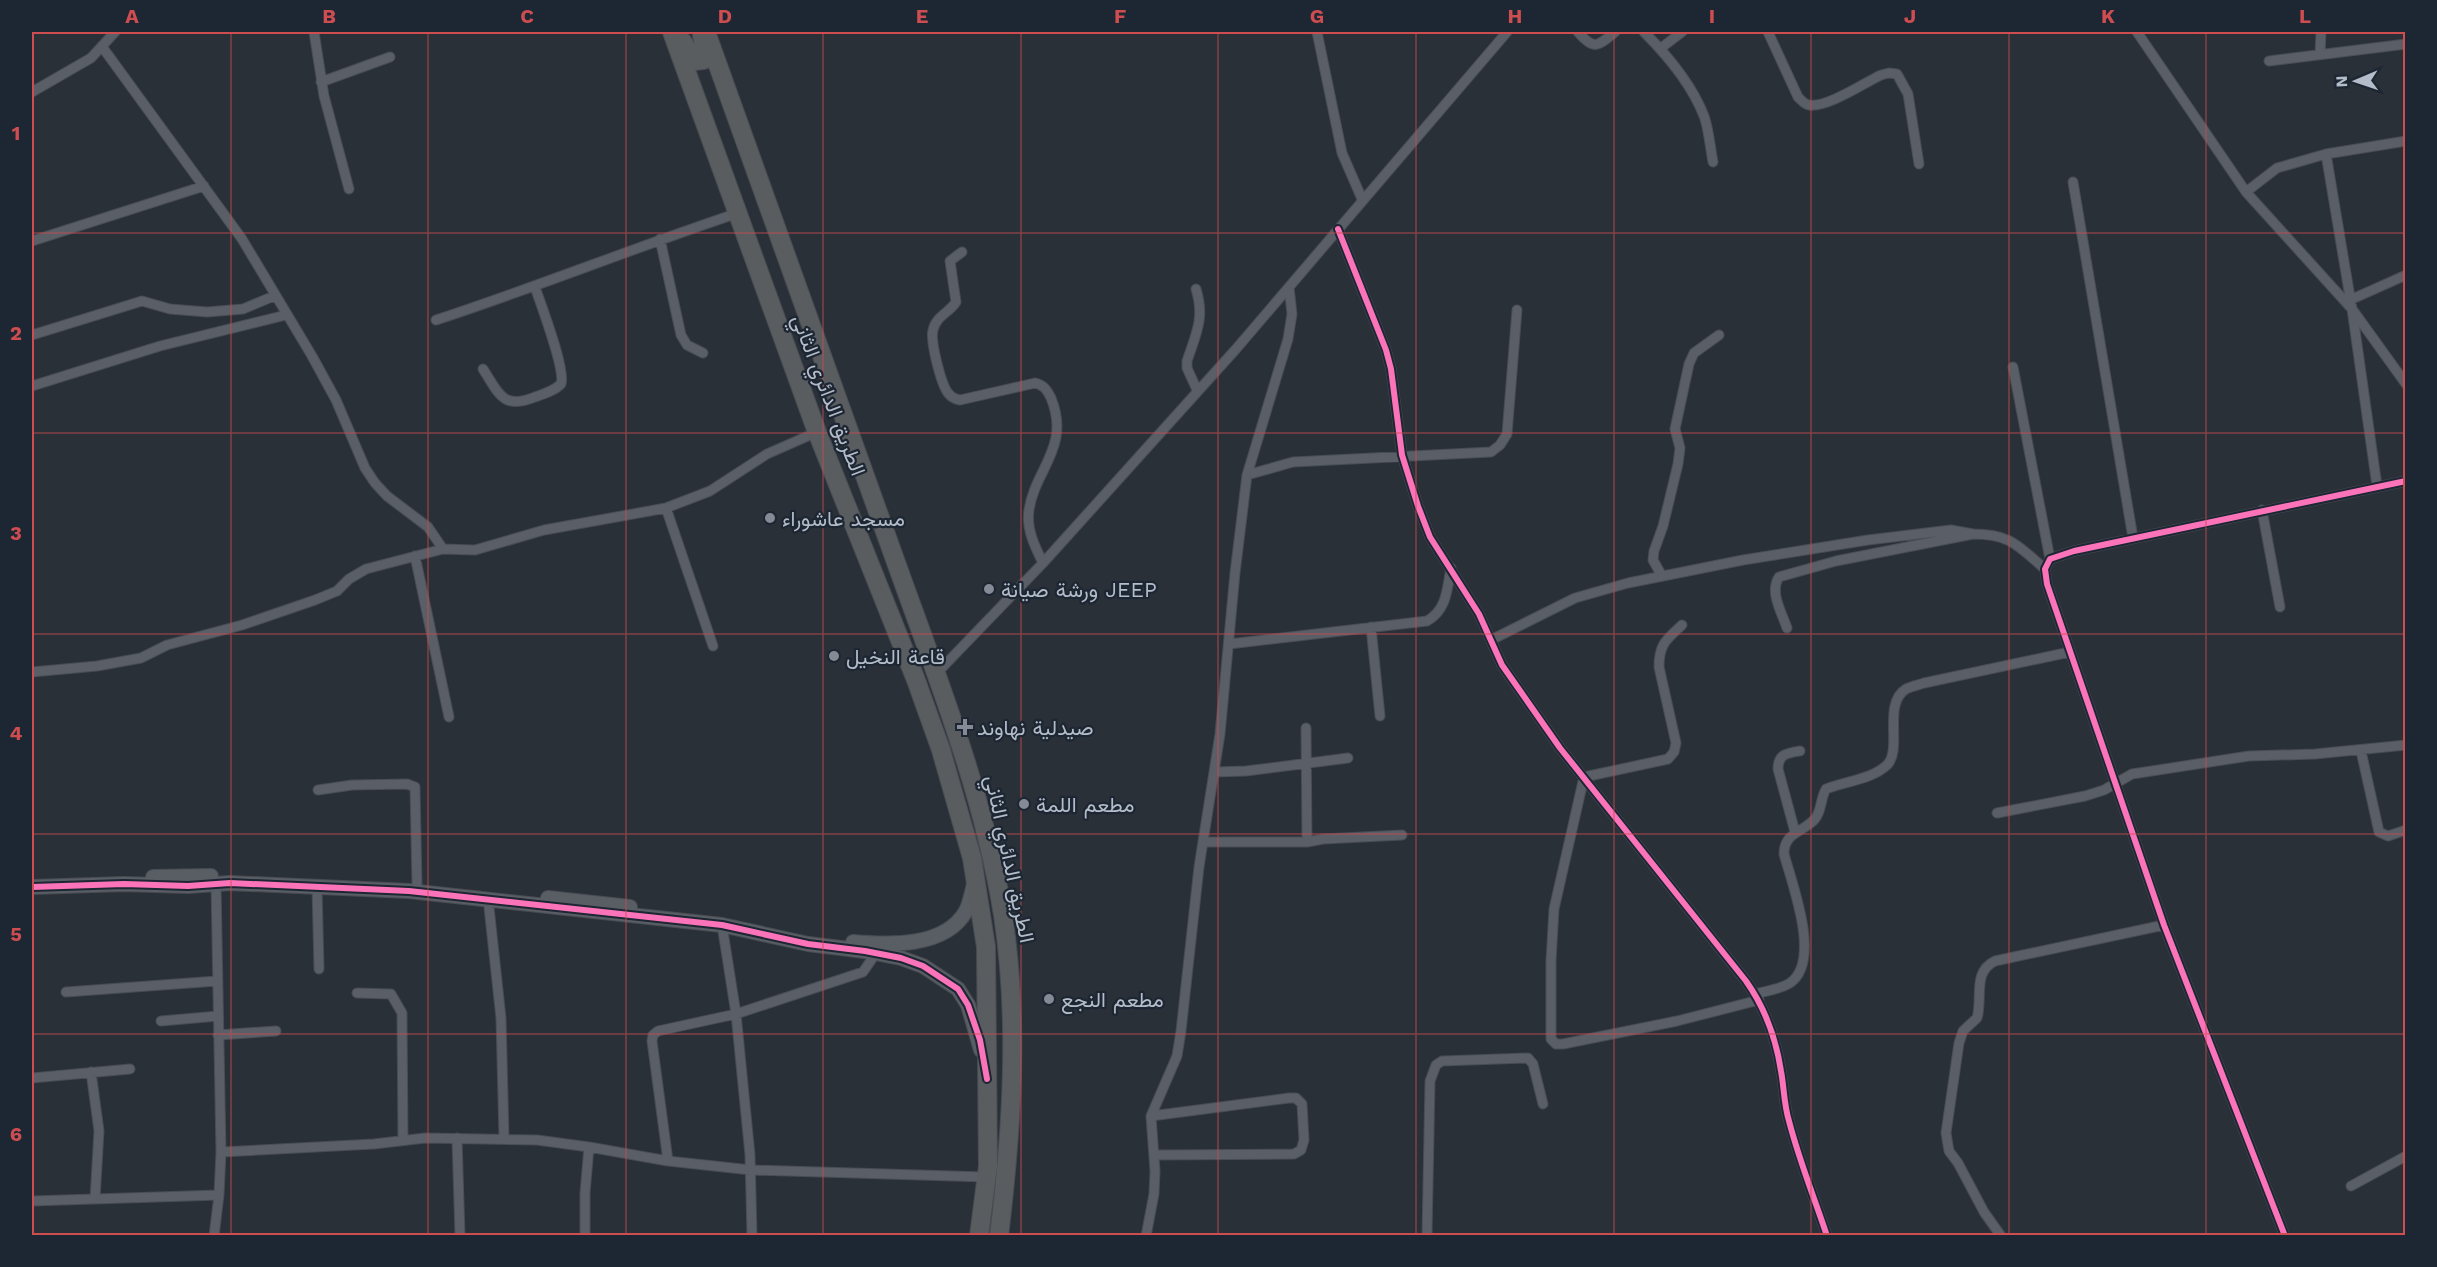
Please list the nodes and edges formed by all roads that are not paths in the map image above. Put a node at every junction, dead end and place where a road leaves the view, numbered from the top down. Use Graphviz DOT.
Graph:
graph roads {
  1 [pos="115,32"];
  2 [pos="314,32"];
  3 [pos="672,32"];
  4 [pos="678,32"];
  5 [pos="704,32"];
  6 [pos="1317,32"];
  7 [pos="1507,32"];
  8 [pos="1578,32"];
  9 [pos="1615,32"];
  10 [pos="1644,32"];
  11 [pos="1682,32"];
  12 [pos="1768,32"];
  13 [pos="2137,32"];
  14 [pos="2322,32"];
  15 [pos="2406,44"];
  16 [pos="103,48"];
  17 [pos="1661,48"];
  18 [pos="2320,54"];
  19 [pos="390,57"];
  20 [pos="2269,61"];
  21 [pos="321,82"];
  22 [pos="32,92"];
  23 [pos="2406,141"];
  24 [pos="2326,154"];
  25 [pos="1713,162"];
  26 [pos="1919,164"];
  27 [pos="2073,182"];
  28 [pos="204,186"];
  29 [pos="349,189"];
  30 [pos="763,191"];
  31 [pos="2246,192"];
  32 [pos="1362,200"];
  33 [pos="738,213"];
  34 [pos="1338,229"];
  35 [pos="660,239"];
  36 [pos="32,241"];
  37 [pos="962,252"];
  38 [pos="2406,275"];
  39 [pos="1289,286"];
  40 [pos="535,287"];
  41 [pos="1196,289"];
  42 [pos="274,296"];
  43 [pos="2351,304"];
  44 [pos="1517,310"];
  45 [pos="286,315"];
  46 [pos="436,320"];
  47 [pos="32,335"];
  48 [pos="1719,335"];
  49 [pos="704,353"];
  50 [pos="2013,367"];
  51 [pos="483,369"];
  52 [pos="2406,384"];
  53 [pos="32,386"];
  54 [pos="1197,390"];
  55 [pos="818,432"];
  56 [pos="1402,455"];
  57 [pos="1247,475"];
  58 [pos="2406,481"];
  59 [pos="2377,486"];
  60 [pos="666,508"];
  61 [pos="2262,510"];
  62 [pos="1973,534"];
  63 [pos="2133,538"];
  64 [pos="443,549"];
  65 [pos="415,556"];
  66 [pos="2050,559"];
  67 [pos="1043,563"];
  68 [pos="1450,568"];
  69 [pos="2045,568"];
  70 [pos="1662,576"];
  71 [pos="2280,607"];
  72 [pos="1682,625"];
  73 [pos="1371,627"];
  74 [pos="1787,628"];
  75 [pos="1491,640"];
  76 [pos="1229,644"];
  77 [pos="713,646"];
  78 [pos="2070,652"];
  79 [pos="32,672"];
  80 [pos="937,673"];
  81 [pos="1380,716"];
  82 [pos="449,717"];
  83 [pos="1306,728"];
  84 [pos="2406,745"];
  85 [pos="1800,751"];
  86 [pos="2361,751"];
  87 [pos="1348,758"];
  88 [pos="1308,763"];
  89 [pos="1214,772"];
  90 [pos="1584,777"];
  91 [pos="2115,784"];
  92 [pos="318,790"];
  93 [pos="1997,813"];
  94 [pos="2406,830"];
  95 [pos="1795,832"];
  96 [pos="1402,835"];
  97 [pos="1203,842"];
  98 [pos="1307,842"];
  99 [pos="976,879"];
  100 [pos="32,882"];
  101 [pos="216,884"];
  102 [pos="417,885"];
  103 [pos="32,887"];
  104 [pos="317,887"];
  105 [pos="488,898"];
  106 [pos="2164,925"];
  107 [pos="722,926"];
  108 [pos="876,953"];
  109 [pos="319,969"];
  110 [pos="217,981"];
  111 [pos="66,992"];
  112 [pos="357,993"];
  113 [pos="1757,997"];
  114 [pos="736,1014"];
  115 [pos="218,1016"];
  116 [pos="161,1021"];
  117 [pos="276,1031"];
  118 [pos="218,1035"];
  119 [pos="129,1069"];
  120 [pos="91,1072"];
  121 [pos="32,1078"];
  122 [pos="987,1079"];
  123 [pos="1543,1104"];
  124 [pos="1151,1116"];
  125 [pos="457,1138"];
  126 [pos="504,1138"];
  127 [pos="403,1140"];
  128 [pos="589,1147"];
  129 [pos="221,1152"];
  130 [pos="1155,1155"];
  131 [pos="2406,1156"];
  132 [pos="668,1161"];
  133 [pos="751,1170"];
  134 [pos="986,1177"];
  135 [pos="2351,1186"];
  136 [pos="219,1195"];
  137 [pos="95,1199"];
  138 [pos="32,1201"];
  139 [pos="214,1236"];
  140 [pos="460,1236"];
  141 [pos="585,1236"];
  142 [pos="752,1236"];
  143 [pos="979,1236"];
  144 [pos="999,1236"];
  145 [pos="1146,1236"];
  146 [pos="1427,1236"];
  147 [pos="1827,1236"];
  148 [pos="2001,1236"];
  149 [pos="2285,1236"];
  1 -- 16 [label="street"];
  2 -- 21 [label="street"];
  3 -- 33 [label="highway, الطريق الدائري الثاني"];
  4 -- 5 [label="highway"];
  5 -- 30 [label="highway, الطريق الدائري الثاني"];
  6 -- 32 [label="street"];
  7 -- 32 [label="street"];
  8 -- 9 [label="street"];
  10 -- 17 [label="street"];
  11 -- 17 [label="street"];
  12 -- 26 [label="street"];
  13 -- 31 [label="street"];
  14 -- 18 [label="street"];
  15 -- 18 [label="street"];
  16 -- 22 [label="street"];
  16 -- 28 [label="street"];
  17 -- 25 [label="street"];
  18 -- 20 [label="street"];
  19 -- 21 [label="street"];
  21 -- 29 [label="street"];
  23 -- 24 [label="street"];
  24 -- 31 [label="street"];
  24 -- 43 [label="street"];
  27 -- 63 [label="street"];
  28 -- 36 [label="street"];
  28 -- 42 [label="street"];
  30 -- 33 [label="highway"];
  30 -- 80 [label="highway, الطريق الدائري الثاني"];
  31 -- 43 [label="street"];
  32 -- 34 [label="street"];
  33 -- 35 [label="street"];
  33 -- 55 [label="highway, الطريق الدائري الثاني"];
  34 -- 39 [label="street"];
  34 -- 56 [label="street"];
  35 -- 40 [label="street"];
  35 -- 49 [label="street"];
  37 -- 67 [label="street"];
  38 -- 43 [label="street"];
  39 -- 54 [label="street"];
  39 -- 57 [label="street"];
  40 -- 46 [label="street"];
  40 -- 51 [label="street"];
  41 -- 54 [label="street"];
  42 -- 45 [label="street"];
  42 -- 47 [label="street"];
  43 -- 52 [label="street"];
  43 -- 59 [label="street"];
  44 -- 56 [label="street"];
  45 -- 53 [label="street"];
  45 -- 64 [label="street"];
  48 -- 70 [label="street"];
  50 -- 66 [label="street"];
  54 -- 67 [label="street"];
  55 -- 60 [label="street"];
  55 -- 99 [label="highway, الطريق الدائري الثاني"];
  56 -- 57 [label="street"];
  56 -- 68 [label="street"];
  57 -- 76 [label="street"];
  58 -- 59 [label="street"];
  59 -- 61 [label="street"];
  60 -- 64 [label="street"];
  60 -- 77 [label="street"];
  61 -- 63 [label="street"];
  61 -- 71 [label="street"];
  62 -- 69 [label="street"];
  62 -- 70 [label="street"];
  62 -- 74 [label="street"];
  63 -- 66 [label="street"];
  64 -- 65 [label="street"];
  65 -- 79 [label="street"];
  65 -- 82 [label="street"];
  66 -- 69 [label="street"];
  67 -- 80 [label="street"];
  68 -- 73 [label="street"];
  68 -- 75 [label="street"];
  69 -- 78 [label="street"];
  70 -- 75 [label="street"];
  72 -- 90 [label="street"];
  73 -- 76 [label="street"];
  73 -- 81 [label="street"];
  75 -- 90 [label="street"];
  76 -- 89 [label="street"];
  78 -- 91 [label="street"];
  78 -- 95 [label="street"];
  80 -- 144 [label="highway, الطريق الدائري الثاني"];
  83 -- 88 [label="street"];
  84 -- 86 [label="street"];
  85 -- 95 [label="street"];
  86 -- 91 [label="street"];
  86 -- 94 [label="street"];
  87 -- 88 [label="street"];
  88 -- 89 [label="street"];
  88 -- 98 [label="street"];
  89 -- 97 [label="street"];
  90 -- 113 [label="street"];
  90 -- 113 [label="street"];
  91 -- 93 [label="street"];
  91 -- 106 [label="street"];
  92 -- 102 [label="street"];
  95 -- 113 [label="street"];
  96 -- 98 [label="street"];
  97 -- 98 [label="street"];
  97 -- 124 [label="street"];
  99 -- 102 [label="street"];
  99 -- 122 [label="highway, الطريق الدائري الثاني"];
  100 -- 102 [label="street"];
  101 -- 103 [label="street"];
  101 -- 104 [label="street"];
  101 -- 110 [label="street"];
  104 -- 105 [label="street"];
  104 -- 109 [label="street"];
  105 -- 107 [label="street"];
  105 -- 126 [label="street"];
  106 -- 148 [label="street"];
  106 -- 149 [label="street"];
  107 -- 108 [label="street"];
  107 -- 114 [label="street"];
  108 -- 114 [label="street"];
  108 -- 122 [label="street"];
  110 -- 111 [label="street"];
  110 -- 115 [label="street"];
  112 -- 127 [label="street"];
  113 -- 147 [label="street"];
  114 -- 132 [label="street"];
  114 -- 133 [label="street"];
  115 -- 116 [label="street"];
  115 -- 118 [label="street"];
  117 -- 118 [label="street"];
  118 -- 129 [label="street"];
  119 -- 120 [label="street"];
  120 -- 121 [label="street"];
  120 -- 137 [label="street"];
  122 -- 134 [label="highway, الطريق الدائري الثاني"];
  123 -- 146 [label="street"];
  124 -- 130 [label="street"];
  124 -- 130 [label="street"];
  125 -- 126 [label="street"];
  125 -- 127 [label="street"];
  125 -- 140 [label="street"];
  126 -- 128 [label="street"];
  127 -- 129 [label="street"];
  128 -- 132 [label="street"];
  128 -- 141 [label="street"];
  129 -- 136 [label="street"];
  130 -- 145 [label="street"];
  131 -- 135 [label="street"];
  132 -- 133 [label="street"];
  133 -- 134 [label="street"];
  133 -- 142 [label="street"];
  134 -- 143 [label="highway, الطريق الدائري الثاني"];
  136 -- 137 [label="street"];
  136 -- 139 [label="street"];
  137 -- 138 [label="street"];
}
